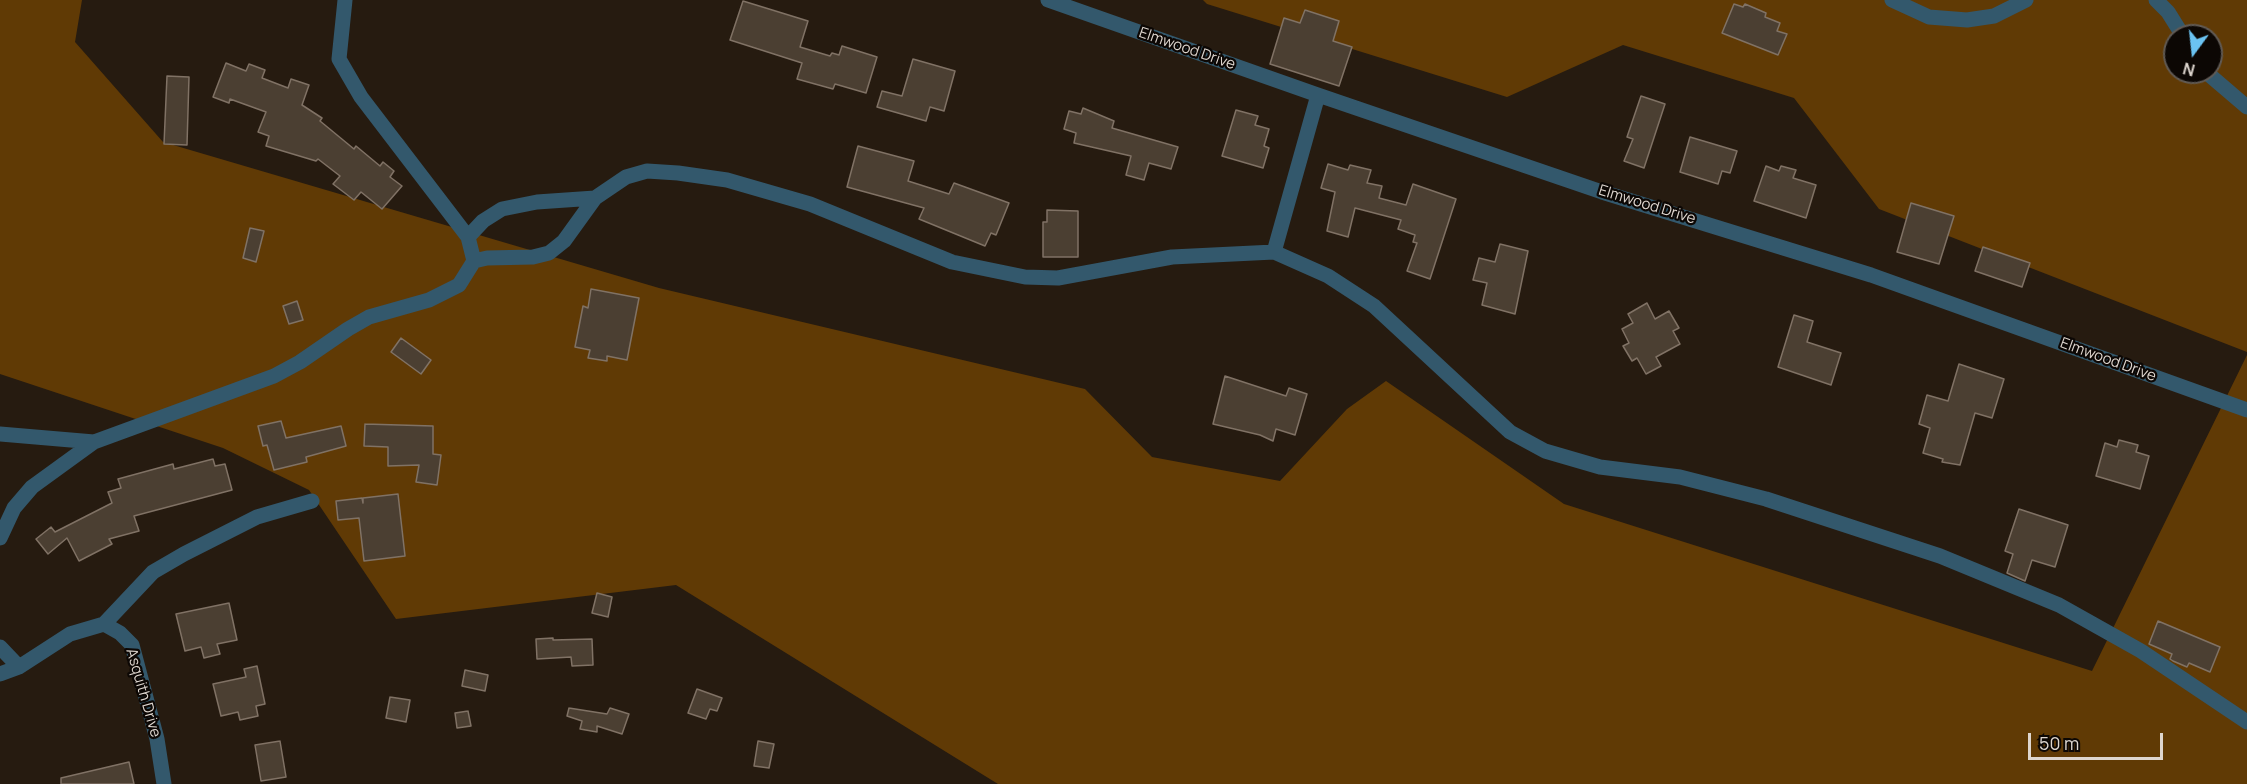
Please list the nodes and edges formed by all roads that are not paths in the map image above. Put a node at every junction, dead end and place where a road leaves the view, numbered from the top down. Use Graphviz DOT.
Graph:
graph roads {
  1 [pos="345,0"];
  2 [pos="1048,0"];
  3 [pos="1892,0"];
  4 [pos="2026,0"];
  5 [pos="2156,0"];
  6 [pos="2176,24"];
  7 [pos="2220,84"];
  8 [pos="1317,95"];
  9 [pos="2247,107"];
  10 [pos="595,198"];
  11 [pos="468,237"];
  12 [pos="1274,252"];
  13 [pos="474,261"];
  14 [pos="2247,410"];
  15 [pos="0,434"];
  16 [pos="94,442"];
  17 [pos="312,501"];
  18 [pos="0,538"];
  19 [pos="104,624"];
  20 [pos="0,647"];
  21 [pos="19,668"];
  22 [pos="0,674"];
  23 [pos="2247,722"];
  24 [pos="164,784"];
  1 -- 11 [label="street"];
  2 -- 8 [label="street, Elmwood Drive"];
  3 -- 4 [label="street"];
  5 -- 6 [label="street"];
  7 -- 9 [label="street"];
  8 -- 12 [label="street"];
  8 -- 14 [label="street, Elmwood Drive"];
  10 -- 11 [label="street"];
  10 -- 12 [label="street"];
  10 -- 13 [label="street"];
  11 -- 13 [label="street"];
  12 -- 23 [label="street"];
  13 -- 16 [label="street"];
  15 -- 16 [label="street"];
  16 -- 18 [label="street"];
  17 -- 19 [label="street"];
  19 -- 21 [label="street"];
  19 -- 24 [label="street, Asquith Drive"];
  20 -- 21 [label="street"];
  21 -- 22 [label="street"];
}
